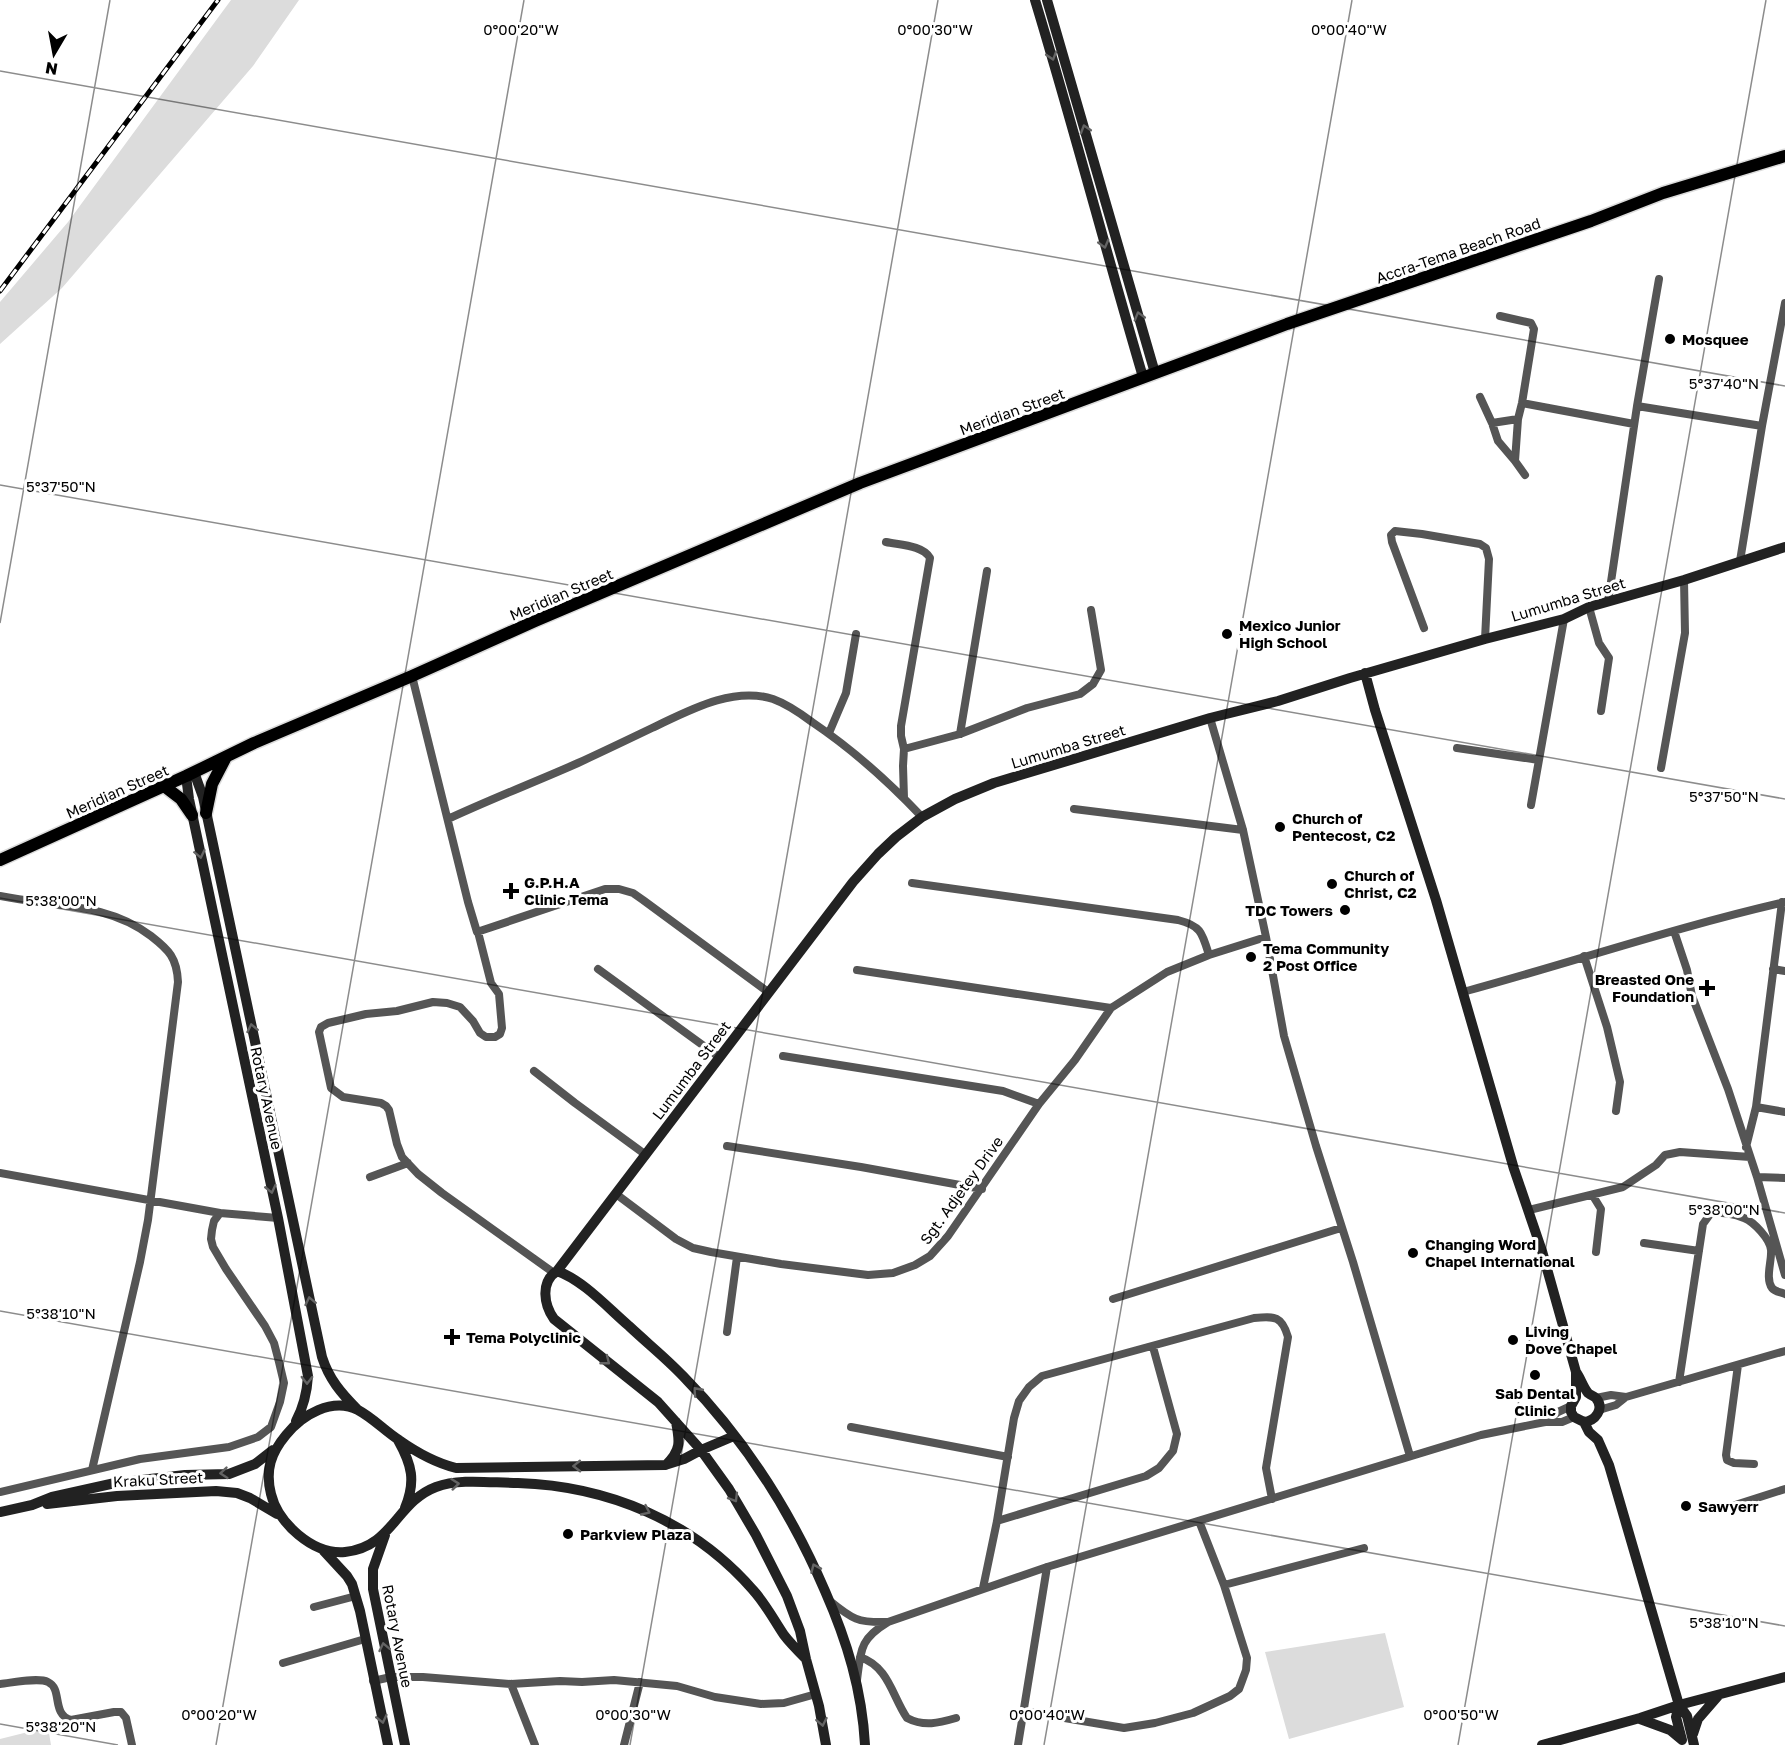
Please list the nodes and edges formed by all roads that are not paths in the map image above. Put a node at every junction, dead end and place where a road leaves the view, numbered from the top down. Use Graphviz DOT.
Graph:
graph roads {
  1 [pos="1035,0"];
  2 [pos="1047,0"];
  3 [pos="1785,156"];
  4 [pos="1659,279"];
  5 [pos="1785,303"];
  6 [pos="1500,316"];
  7 [pos="1149,375"];
  8 [pos="1480,397"];
  9 [pos="1522,403"];
  10 [pos="1637,406"];
  11 [pos="1518,419"];
  12 [pos="1492,423"];
  13 [pos="1634,424"];
  14 [pos="1762,426"];
  15 [pos="1515,461"];
  16 [pos="1525,475"];
  17 [pos="886,542"];
  18 [pos="1785,547"];
  19 [pos="1740,561"];
  20 [pos="987,571"];
  21 [pos="1684,580"];
  22 [pos="1608,602"];
  23 [pos="1589,607"];
  24 [pos="1091,609"];
  25 [pos="1564,619"];
  26 [pos="1424,628"];
  27 [pos="855,633"];
  28 [pos="1485,639"];
  29 [pos="1365,673"];
  30 [pos="412,676"];
  31 [pos="1601,711"];
  32 [pos="1210,718"];
  33 [pos="829,733"];
  34 [pos="960,734"];
  35 [pos="1457,747"];
  36 [pos="904,749"];
  37 [pos="227,756"];
  38 [pos="1539,760"];
  39 [pos="1661,768"];
  40 [pos="190,774"];
  41 [pos="164,786"];
  42 [pos="904,798"];
  43 [pos="1531,805"];
  44 [pos="1074,809"];
  45 [pos="206,813"];
  46 [pos="192,815"];
  47 [pos="922,817"];
  48 [pos="448,819"];
  49 [pos="1243,830"];
  50 [pos="0,860"];
  51 [pos="912,883"];
  52 [pos="0,896"];
  53 [pos="1784,902"];
  54 [pos="1674,931"];
  55 [pos="478,932"];
  56 [pos="1266,937"];
  57 [pos="1209,955"];
  58 [pos="1584,956"];
  59 [pos="598,969"];
  60 [pos="1773,969"];
  61 [pos="857,970"];
  62 [pos="1785,971"];
  63 [pos="768,992"];
  64 [pos="1463,992"];
  65 [pos="1111,1008"];
  66 [pos="783,1056"];
  67 [pos="719,1057"];
  68 [pos="534,1071"];
  69 [pos="1039,1104"];
  70 [pos="1756,1107"];
  71 [pos="1616,1111"];
  72 [pos="1785,1112"];
  73 [pos="272,1120"];
  74 [pos="256,1123"];
  75 [pos="727,1146"];
  76 [pos="1746,1148"];
  77 [pos="646,1155"];
  78 [pos="1749,1157"];
  79 [pos="408,1163"];
  80 [pos="0,1173"];
  81 [pos="370,1177"];
  82 [pos="1757,1177"];
  83 [pos="1785,1178"];
  84 [pos="982,1189"];
  85 [pos="616,1194"];
  86 [pos="1593,1196"];
  87 [pos="151,1199"];
  88 [pos="1529,1210"];
  89 [pos="220,1213"];
  90 [pos="278,1218"];
  91 [pos="1341,1228"];
  92 [pos="1644,1243"];
  93 [pos="1699,1251"];
  94 [pos="1596,1252"];
  95 [pos="737,1257"];
  96 [pos="555,1272"];
  97 [pos="1785,1275"];
  98 [pos="1785,1294"];
  99 [pos="1113,1299"];
  100 [pos="727,1332"];
  101 [pos="1154,1347"];
  102 [pos="1785,1351"];
  103 [pos="1738,1365"];
  104 [pos="1576,1372"];
  105 [pos="1680,1382"];
  106 [pos="1592,1396"];
  107 [pos="1626,1397"];
  108 [pos="1573,1402"];
  109 [pos="357,1410"];
  110 [pos="1597,1414"];
  111 [pos="1579,1420"];
  112 [pos="676,1422"];
  113 [pos="1545,1422"];
  114 [pos="294,1425"];
  115 [pos="851,1427"];
  116 [pos="734,1436"];
  117 [pos="398,1440"];
  118 [pos="1598,1440"];
  119 [pos="275,1448"];
  120 [pos="701,1450"];
  121 [pos="1410,1456"];
  122 [pos="1008,1457"];
  123 [pos="1754,1464"];
  124 [pos="665,1465"];
  125 [pos="92,1470"];
  126 [pos="1785,1489"];
  127 [pos="0,1492"];
  128 [pos="1272,1499"];
  129 [pos="32,1505"];
  130 [pos="1732,1506"];
  131 [pos="404,1510"];
  132 [pos="0,1512"];
  133 [pos="280,1515"];
  134 [pos="997,1521"];
  135 [pos="1199,1521"];
  136 [pos="385,1534"];
  137 [pos="1364,1548"];
  138 [pos="322,1550"];
  139 [pos="1047,1567"];
  140 [pos="1224,1585"];
  141 [pos="983,1588"];
  142 [pos="356,1596"];
  143 [pos="829,1600"];
  144 [pos="314,1607"];
  145 [pos="888,1622"];
  146 [pos="365,1639"];
  147 [pos="860,1657"];
  148 [pos="806,1659"];
  149 [pos="283,1663"];
  150 [pos="391,1677"];
  151 [pos="1785,1677"];
  152 [pos="373,1681"];
  153 [pos="640,1682"];
  154 [pos="857,1682"];
  155 [pos="0,1684"];
  156 [pos="511,1684"];
  157 [pos="816,1694"];
  158 [pos="1718,1696"];
  159 [pos="1679,1705"];
  160 [pos="1023,1711"];
  161 [pos="956,1718"];
  162 [pos="1640,1719"];
  163 [pos="1688,1742"];
  164 [pos="132,1745"];
  165 [pos="388,1745"];
  166 [pos="405,1745"];
  167 [pos="535,1745"];
  168 [pos="624,1745"];
  169 [pos="826,1745"];
  170 [pos="865,1745"];
  171 [pos="1018,1745"];
  172 [pos="1542,1745"];
  1 -- 7 [label="main road, one-way"];
  7 -- 2 [label="main road, one-way"];
  3 -- 7 [label="main road, Accra-Tema Beach Road"];
  4 -- 10 [label="street"];
  5 -- 14 [label="street"];
  6 -- 9 [label="street"];
  7 -- 30 [label="main road, Meridian Street"];
  8 -- 12 [label="street"];
  9 -- 11 [label="street"];
  9 -- 13 [label="street"];
  10 -- 13 [label="street"];
  10 -- 14 [label="street"];
  11 -- 12 [label="street"];
  11 -- 15 [label="street"];
  12 -- 15 [label="street"];
  13 -- 22 [label="street"];
  14 -- 19 [label="street"];
  15 -- 16 [label="street"];
  17 -- 36 [label="street"];
  18 -- 19 [label="main road, Lumumba Street"];
  19 -- 21 [label="main road, Lumumba Street"];
  20 -- 34 [label="street"];
  21 -- 22 [label="main road, Lumumba Street"];
  21 -- 39 [label="street"];
  22 -- 23 [label="main road, Lumumba Street"];
  23 -- 25 [label="main road, Lumumba Street"];
  23 -- 31 [label="street"];
  24 -- 34 [label="street"];
  25 -- 28 [label="main road, Lumumba Street"];
  25 -- 38 [label="street"];
  26 -- 28 [label="street"];
  27 -- 33 [label="street"];
  28 -- 29 [label="main road, Lumumba Street"];
  29 -- 32 [label="main road, Lumumba Street"];
  29 -- 64 [label="main road"];
  30 -- 37 [label="main road, Meridian Street"];
  30 -- 48 [label="street"];
  32 -- 47 [label="main road, Lumumba Street"];
  32 -- 49 [label="street"];
  33 -- 42 [label="street"];
  33 -- 48 [label="street"];
  34 -- 36 [label="street"];
  35 -- 38 [label="street"];
  36 -- 42 [label="street"];
  37 -- 40 [label="main road, Meridian Street"];
  37 -- 45 [label="main road"];
  38 -- 43 [label="street"];
  40 -- 41 [label="main road, Meridian Street"];
  40 -- 45 [label="main road, Rotary Avenue"];
  40 -- 46 [label="main road, Rotary Avenue"];
  41 -- 46 [label="main road"];
  41 -- 50 [label="main road, Meridian Street"];
  42 -- 47 [label="street"];
  44 -- 49 [label="street"];
  73 -- 45 [label="main road, Rotary Avenue, one-way"];
  46 -- 74 [label="main road, Rotary Avenue, one-way"];
  47 -- 63 [label="main road, Lumumba Street"];
  48 -- 55 [label="street"];
  49 -- 56 [label="street"];
  51 -- 57 [label="street"];
  52 -- 87 [label="street"];
  53 -- 54 [label="street"];
  53 -- 60 [label="street"];
  54 -- 58 [label="street"];
  54 -- 76 [label="street"];
  55 -- 63 [label="street"];
  55 -- 79 [label="street"];
  56 -- 57 [label="street, Sgt. Adjetey Drive"];
  56 -- 91 [label="street"];
  57 -- 65 [label="street, Sgt. Adjetey Drive"];
  58 -- 64 [label="street"];
  58 -- 71 [label="street"];
  59 -- 67 [label="street"];
  60 -- 62 [label="street"];
  60 -- 70 [label="street"];
  61 -- 65 [label="street"];
  63 -- 67 [label="main road, Lumumba Street"];
  64 -- 88 [label="main road"];
  65 -- 69 [label="street, Sgt. Adjetey Drive"];
  66 -- 69 [label="street"];
  67 -- 77 [label="main road, Lumumba Street"];
  68 -- 77 [label="street"];
  69 -- 84 [label="street, Sgt. Adjetey Drive"];
  70 -- 72 [label="street"];
  70 -- 76 [label="street"];
  73 -- 74 [label="main road"];
  109 -- 73 [label="main road, Rotary Avenue, one-way"];
  74 -- 90 [label="main road, Rotary Avenue, one-way"];
  75 -- 84 [label="street"];
  76 -- 78 [label="street"];
  77 -- 85 [label="main road, Lumumba Street"];
  78 -- 82 [label="street"];
  78 -- 86 [label="street"];
  79 -- 81 [label="street"];
  79 -- 96 [label="street"];
  80 -- 87 [label="street"];
  82 -- 83 [label="street"];
  82 -- 97 [label="street"];
  84 -- 95 [label="street, Sgt. Adjetey Drive"];
  85 -- 95 [label="street, Sgt. Adjetey Drive"];
  85 -- 96 [label="main road, Lumumba Street"];
  86 -- 88 [label="street"];
  86 -- 94 [label="street"];
  87 -- 89 [label="street"];
  87 -- 125 [label="street"];
  88 -- 104 [label="main road"];
  89 -- 90 [label="street"];
  89 -- 125 [label="street"];
  90 -- 114 [label="main road, Rotary Avenue, one-way"];
  91 -- 99 [label="street"];
  91 -- 121 [label="street"];
  92 -- 93 [label="street"];
  93 -- 98 [label="street"];
  93 -- 105 [label="street"];
  95 -- 100 [label="street"];
  96 -- 112 [label="main road, one-way"];
  116 -- 96 [label="main road, one-way"];
  101 -- 122 [label="street"];
  101 -- 128 [label="street"];
  101 -- 134 [label="street"];
  102 -- 103 [label="street"];
  103 -- 105 [label="street"];
  103 -- 123 [label="street"];
  104 -- 106 [label="main road"];
  104 -- 108 [label="main road"];
  105 -- 107 [label="street"];
  106 -- 107 [label="street"];
  106 -- 108 [label="main road"];
  106 -- 110 [label="main road"];
  107 -- 110 [label="street"];
  108 -- 111 [label="main road"];
  108 -- 113 [label="street"];
  109 -- 114 [label="main road"];
  109 -- 117 [label="main road"];
  110 -- 111 [label="main road"];
  110 -- 118 [label="main road"];
  111 -- 113 [label="street"];
  111 -- 118 [label="main road"];
  112 -- 120 [label="main road"];
  112 -- 124 [label="main road"];
  113 -- 121 [label="street"];
  114 -- 119 [label="main road"];
  115 -- 122 [label="street"];
  116 -- 120 [label="main road"];
  143 -- 116 [label="main road, one-way"];
  124 -- 117 [label="main road, one-way"];
  117 -- 131 [label="main road"];
  118 -- 159 [label="main road"];
  119 -- 129 [label="main road, Kraku Street, one-way"];
  119 -- 133 [label="main road"];
  120 -- 124 [label="main road"];
  120 -- 148 [label="main road, one-way"];
  121 -- 128 [label="street"];
  122 -- 134 [label="street"];
  125 -- 127 [label="street"];
  126 -- 130 [label="street"];
  128 -- 135 [label="street"];
  129 -- 132 [label="main road, Kraku Street"];
  129 -- 133 [label="main road, Kraku Street"];
  131 -- 136 [label="main road"];
  131 -- 148 [label="main road, one-way"];
  133 -- 138 [label="main road"];
  134 -- 141 [label="street"];
  135 -- 139 [label="street"];
  135 -- 140 [label="street"];
  136 -- 138 [label="main road"];
  150 -- 136 [label="main road, Rotary Avenue, one-way"];
  137 -- 140 [label="street"];
  138 -- 142 [label="main road"];
  139 -- 141 [label="street"];
  139 -- 160 [label="street"];
  140 -- 160 [label="street"];
  141 -- 145 [label="street"];
  142 -- 144 [label="street"];
  142 -- 146 [label="main road"];
  143 -- 145 [label="street"];
  143 -- 154 [label="main road"];
  145 -- 147 [label="street"];
  146 -- 149 [label="street"];
  146 -- 152 [label="main road"];
  147 -- 154 [label="street"];
  147 -- 161 [label="street"];
  148 -- 157 [label="main road"];
  150 -- 152 [label="street"];
  150 -- 156 [label="street"];
  150 -- 166 [label="main road, Rotary Avenue"];
  151 -- 158 [label="main road"];
  152 -- 165 [label="main road, one-way"];
  153 -- 156 [label="street"];
  153 -- 157 [label="street"];
  153 -- 168 [label="street"];
  154 -- 170 [label="main road"];
  155 -- 164 [label="street"];
  156 -- 167 [label="street"];
  157 -- 169 [label="main road, one-way"];
  158 -- 159 [label="main road"];
  158 -- 163 [label="main road"];
  159 -- 162 [label="main road"];
  159 -- 163 [label="main road"];
  160 -- 171 [label="street"];
  162 -- 163 [label="main road"];
  162 -- 172 [label="main road"];
}
